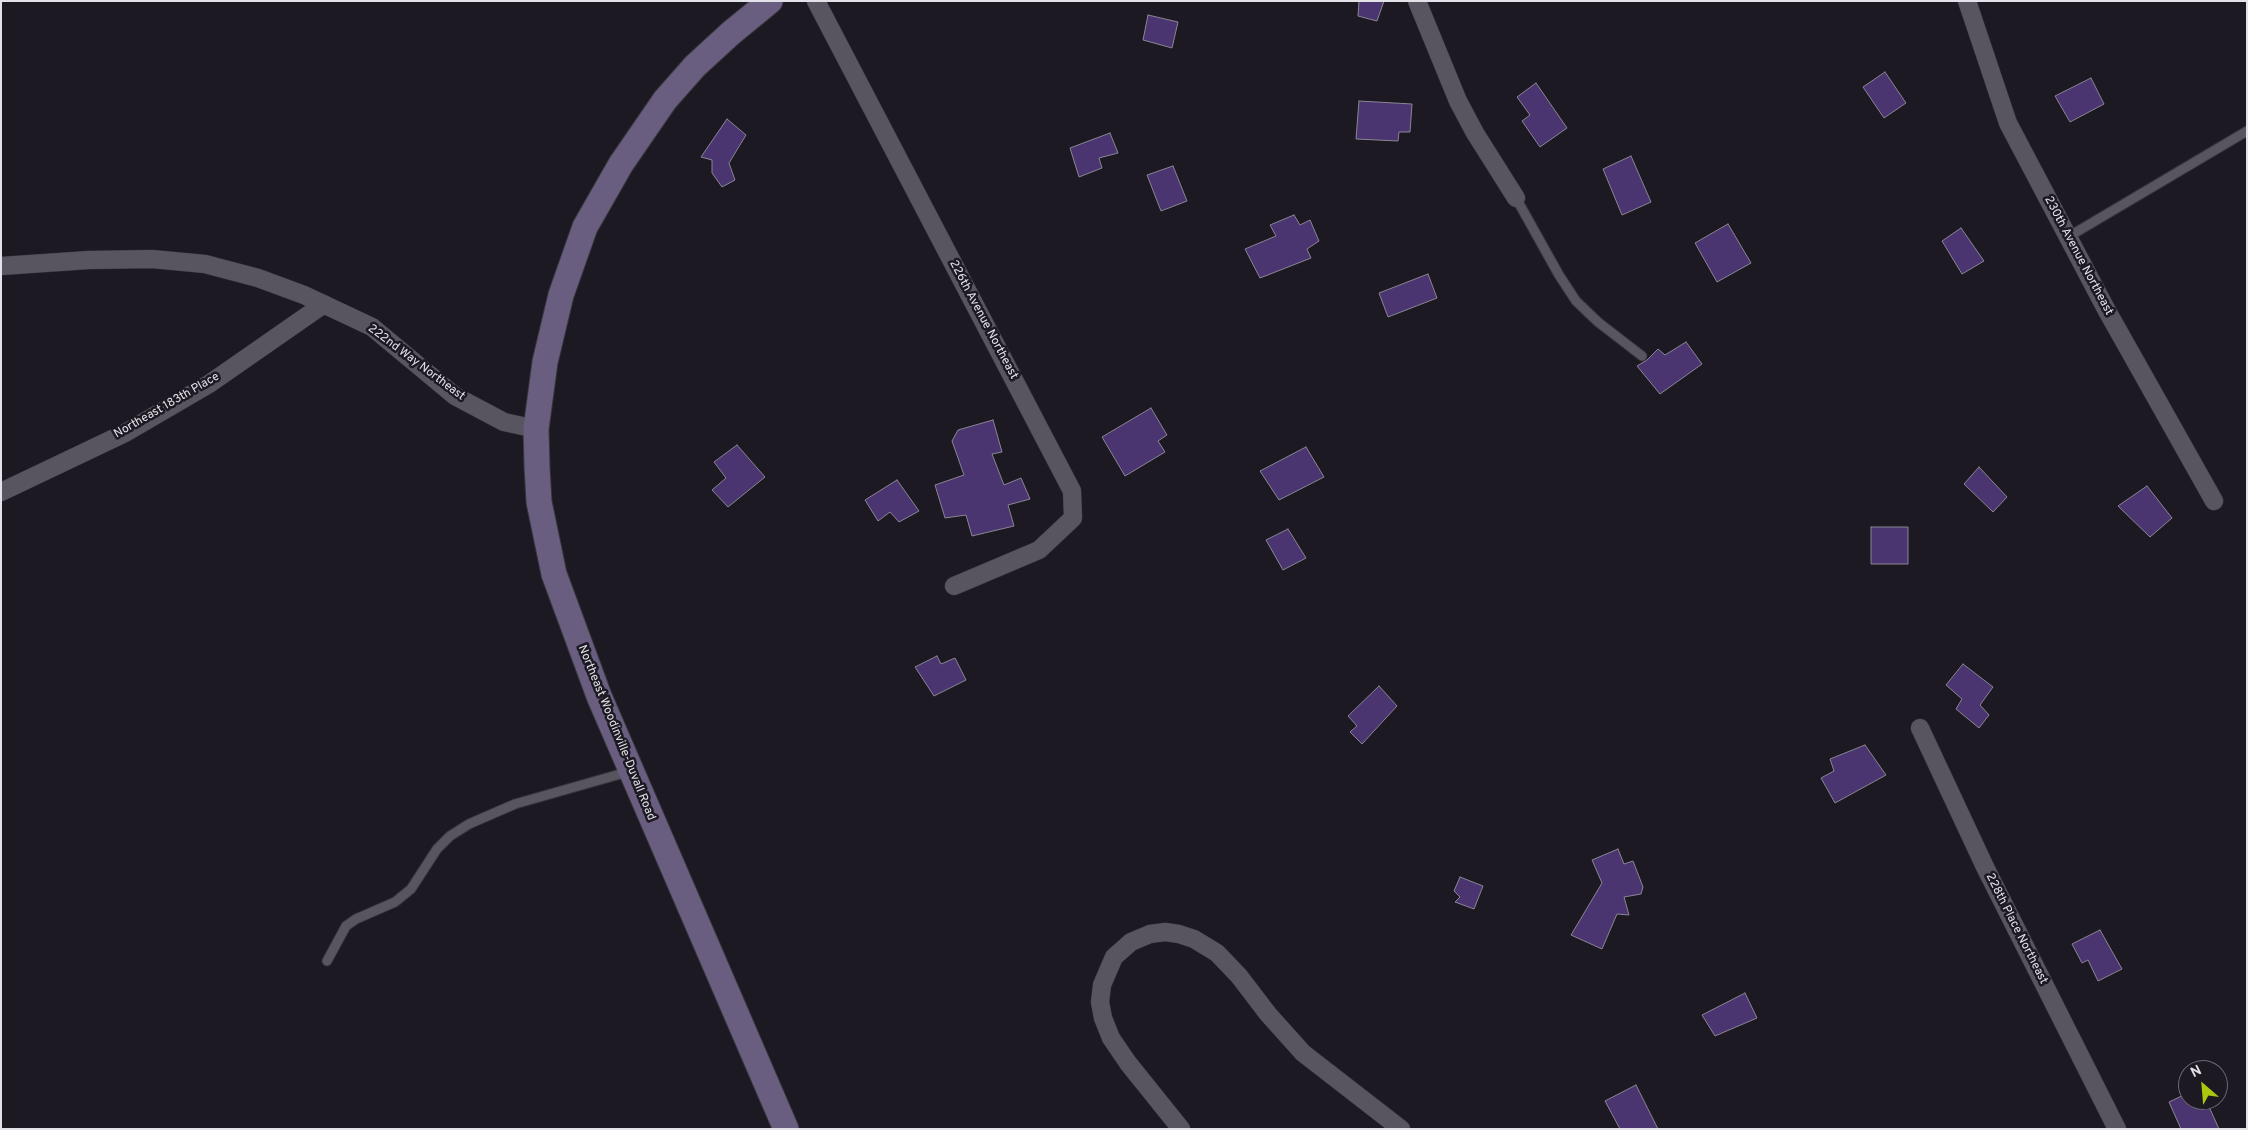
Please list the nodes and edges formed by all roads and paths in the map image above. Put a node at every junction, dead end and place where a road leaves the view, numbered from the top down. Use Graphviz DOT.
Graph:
graph roads {
  1 [pos="770,1"];
  2 [pos="816,1"];
  3 [pos="1417,1"];
  4 [pos="1967,1"];
  5 [pos="2247,131"];
  6 [pos="1516,198"];
  7 [pos="2068,238"];
  8 [pos="1,266"];
  9 [pos="324,304"];
  10 [pos="1642,356"];
  11 [pos="536,429"];
  12 [pos="1,492"];
  13 [pos="2214,501"];
  14 [pos="954,586"];
  15 [pos="1920,728"];
  16 [pos="631,771"];
  17 [pos="327,961"];
  18 [pos="786,1129"];
  19 [pos="1181,1129"];
  20 [pos="1400,1129"];
  21 [pos="2117,1129"];
  1 -- 11 [label="main road, Northeast Woodinville-Duvall Road"];
  2 -- 14 [label="street, 226th Avenue Northeast"];
  3 -- 6 [label="street"];
  4 -- 7 [label="street, 230th Avenue Northeast"];
  5 -- 7 [label="lane"];
  6 -- 10 [label="lane"];
  7 -- 13 [label="street, 230th Avenue Northeast"];
  8 -- 9 [label="street, 222nd Way Northeast"];
  9 -- 11 [label="street, 222nd Way Northeast"];
  9 -- 12 [label="street, Northeast 183th Place"];
  11 -- 16 [label="main road, Northeast Woodinville-Duvall Road"];
  15 -- 21 [label="street, 228th Place Northeast"];
  16 -- 17 [label="lane"];
  16 -- 18 [label="main road, Northeast Woodinville-Duvall Road"];
  19 -- 20 [label="street"];
}
